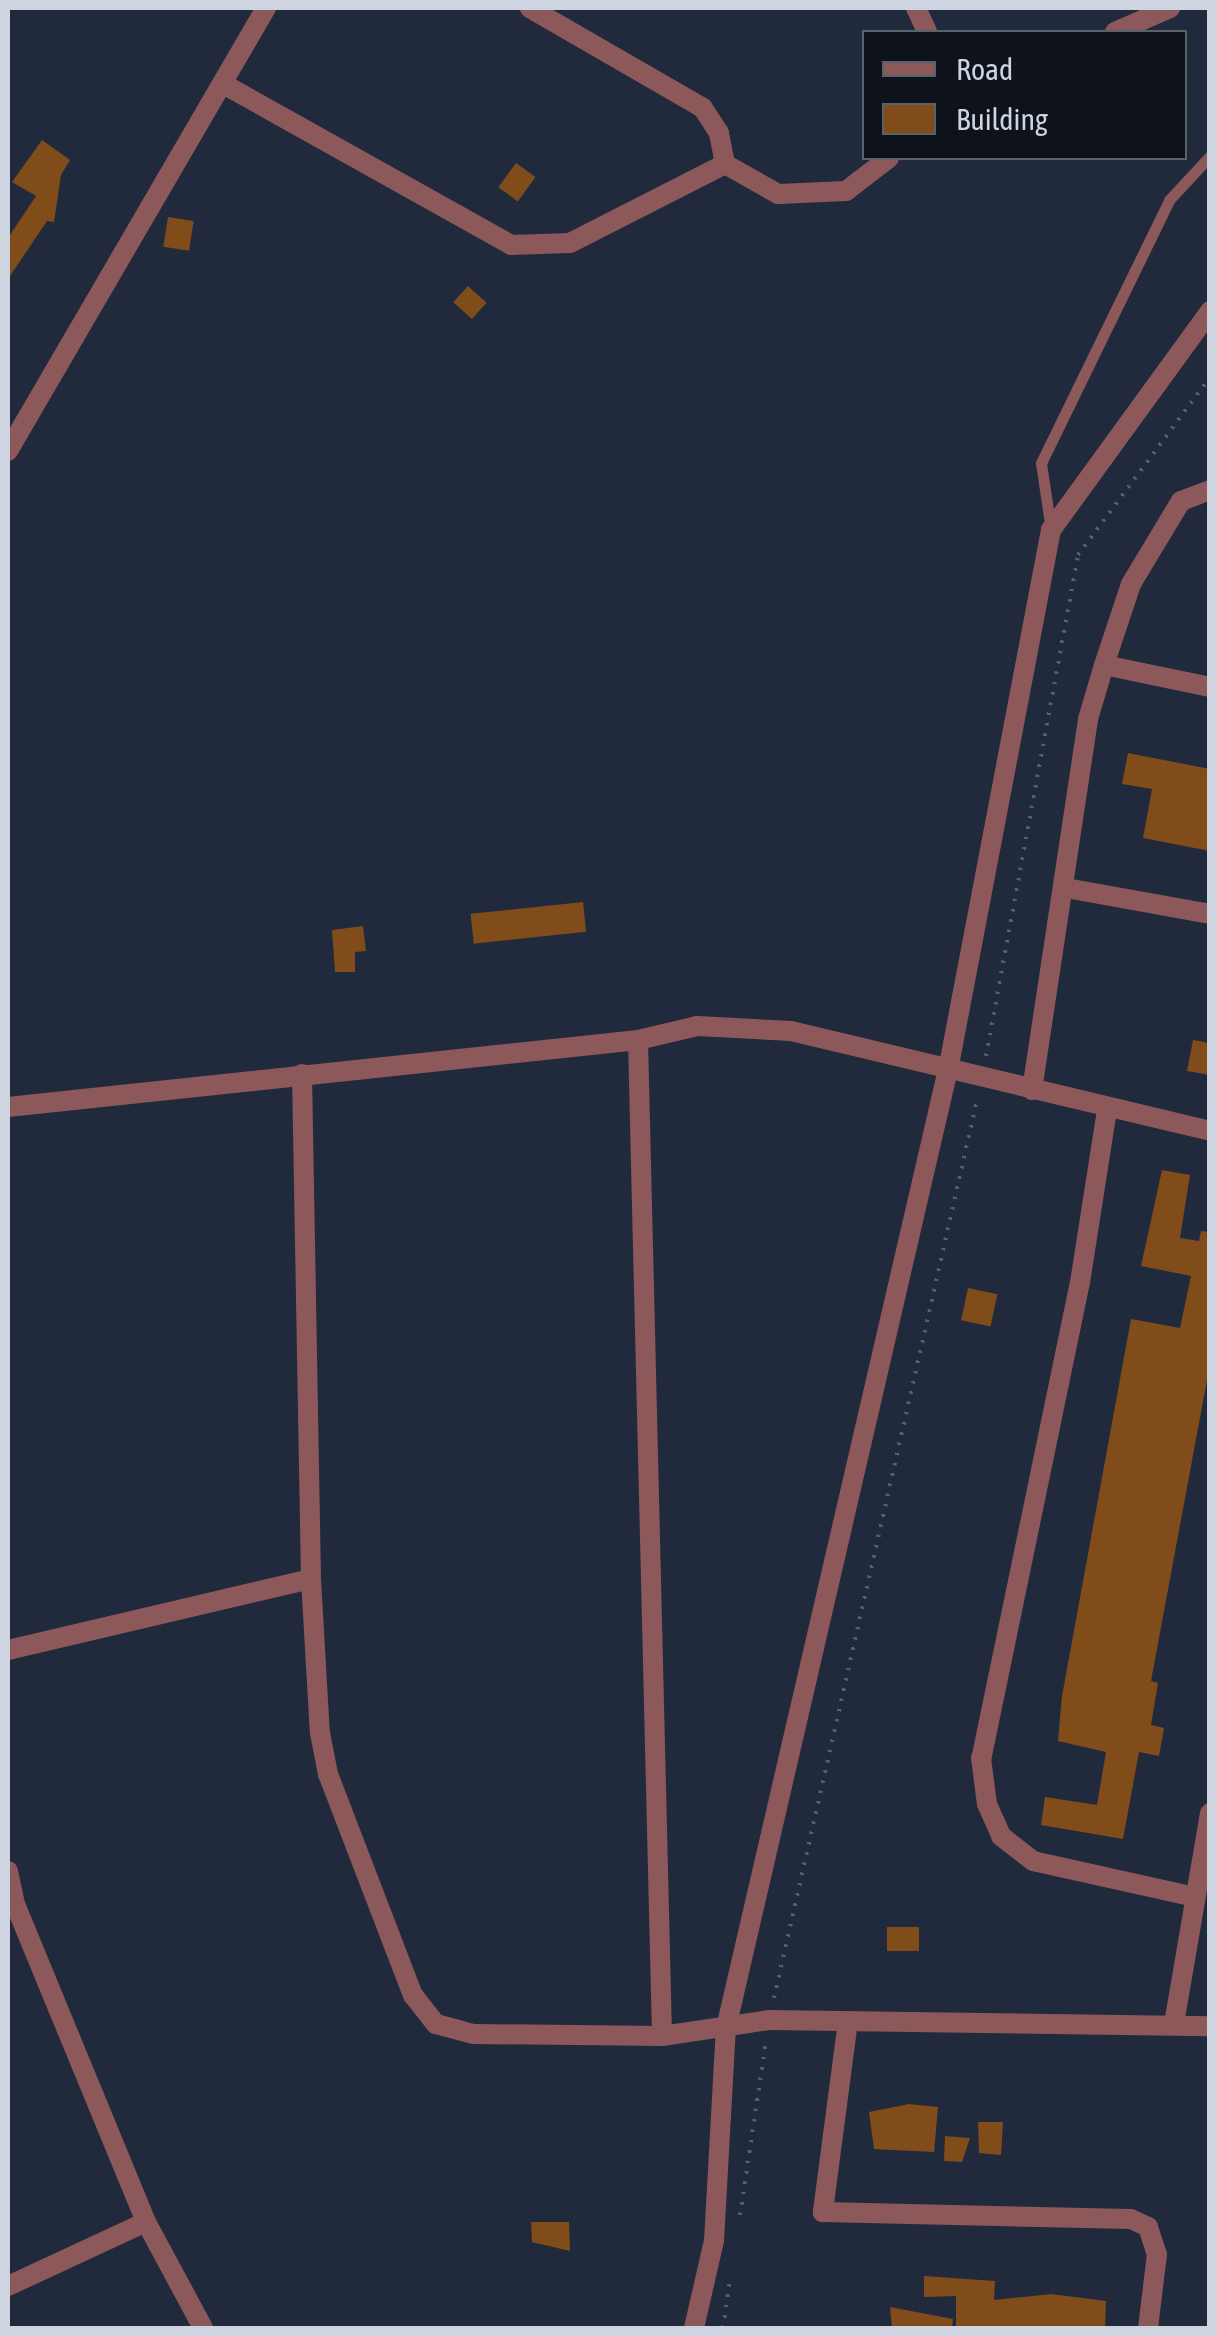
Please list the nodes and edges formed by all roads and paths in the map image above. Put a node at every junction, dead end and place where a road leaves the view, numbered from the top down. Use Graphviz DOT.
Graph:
graph roads {
  1 [pos="266,8"];
  2 [pos="530,8"];
  3 [pos="1169,8"];
  4 [pos="1120,30"];
  5 [pos="225,85"];
  6 [pos="1210,156"];
  7 [pos="886,160"];
  8 [pos="725,164"];
  9 [pos="1210,311"];
  10 [pos="1210,377"];
  11 [pos="8,452"];
  12 [pos="1210,490"];
  13 [pos="1051,530"];
  14 [pos="1104,665"];
  15 [pos="1210,687"];
  16 [pos="1066,888"];
  17 [pos="1210,914"];
  18 [pos="638,1040"];
  19 [pos="950,1065"];
  20 [pos="302,1074"];
  21 [pos="983,1074"];
  22 [pos="1032,1090"];
  23 [pos="8,1106"];
  24 [pos="1107,1110"];
  25 [pos="1210,1131"];
  26 [pos="311,1579"];
  27 [pos="8,1650"];
  28 [pos="1210,1813"];
  29 [pos="8,1872"];
  30 [pos="1195,1896"];
  31 [pos="11,1906"];
  32 [pos="769,2020"];
  33 [pos="848,2021"];
  34 [pos="1174,2024"];
  35 [pos="1210,2026"];
  36 [pos="726,2028"];
  37 [pos="662,2036"];
  38 [pos="146,2222"];
  39 [pos="738,2232"];
  40 [pos="732,2271"];
  41 [pos="8,2286"];
  42 [pos="204,2328"];
  43 [pos="694,2328"];
  44 [pos="723,2328"];
  45 [pos="1148,2328"];
  1 -- 5 [label="street"];
  2 -- 8 [label="street"];
  3 -- 4 [label="street"];
  5 -- 8 [label="street"];
  5 -- 11 [label="street"];
  6 -- 13 [label="lane"];
  7 -- 8 [label="street"];
  9 -- 13 [label="street"];
  10 -- 21 [label="path"];
  12 -- 14 [label="street"];
  13 -- 19 [label="street"];
  14 -- 15 [label="street"];
  14 -- 16 [label="street"];
  16 -- 17 [label="street"];
  16 -- 22 [label="street"];
  18 -- 19 [label="street"];
  18 -- 20 [label="street"];
  18 -- 37 [label="street"];
  19 -- 21 [label="street"];
  19 -- 36 [label="street"];
  20 -- 23 [label="street"];
  20 -- 26 [label="street"];
  21 -- 22 [label="street"];
  21 -- 32 [label="path"];
  22 -- 24 [label="street"];
  24 -- 25 [label="street"];
  24 -- 30 [label="street"];
  26 -- 27 [label="street"];
  26 -- 37 [label="street"];
  28 -- 30 [label="street"];
  29 -- 31 [label="street"];
  30 -- 34 [label="street"];
  31 -- 38 [label="street"];
  32 -- 33 [label="street"];
  32 -- 36 [label="street"];
  32 -- 39 [label="path"];
  33 -- 34 [label="street"];
  33 -- 45 [label="street"];
  34 -- 35 [label="street"];
  36 -- 37 [label="street"];
  36 -- 43 [label="street"];
  38 -- 41 [label="street"];
  38 -- 42 [label="street"];
  40 -- 44 [label="path"];
}
